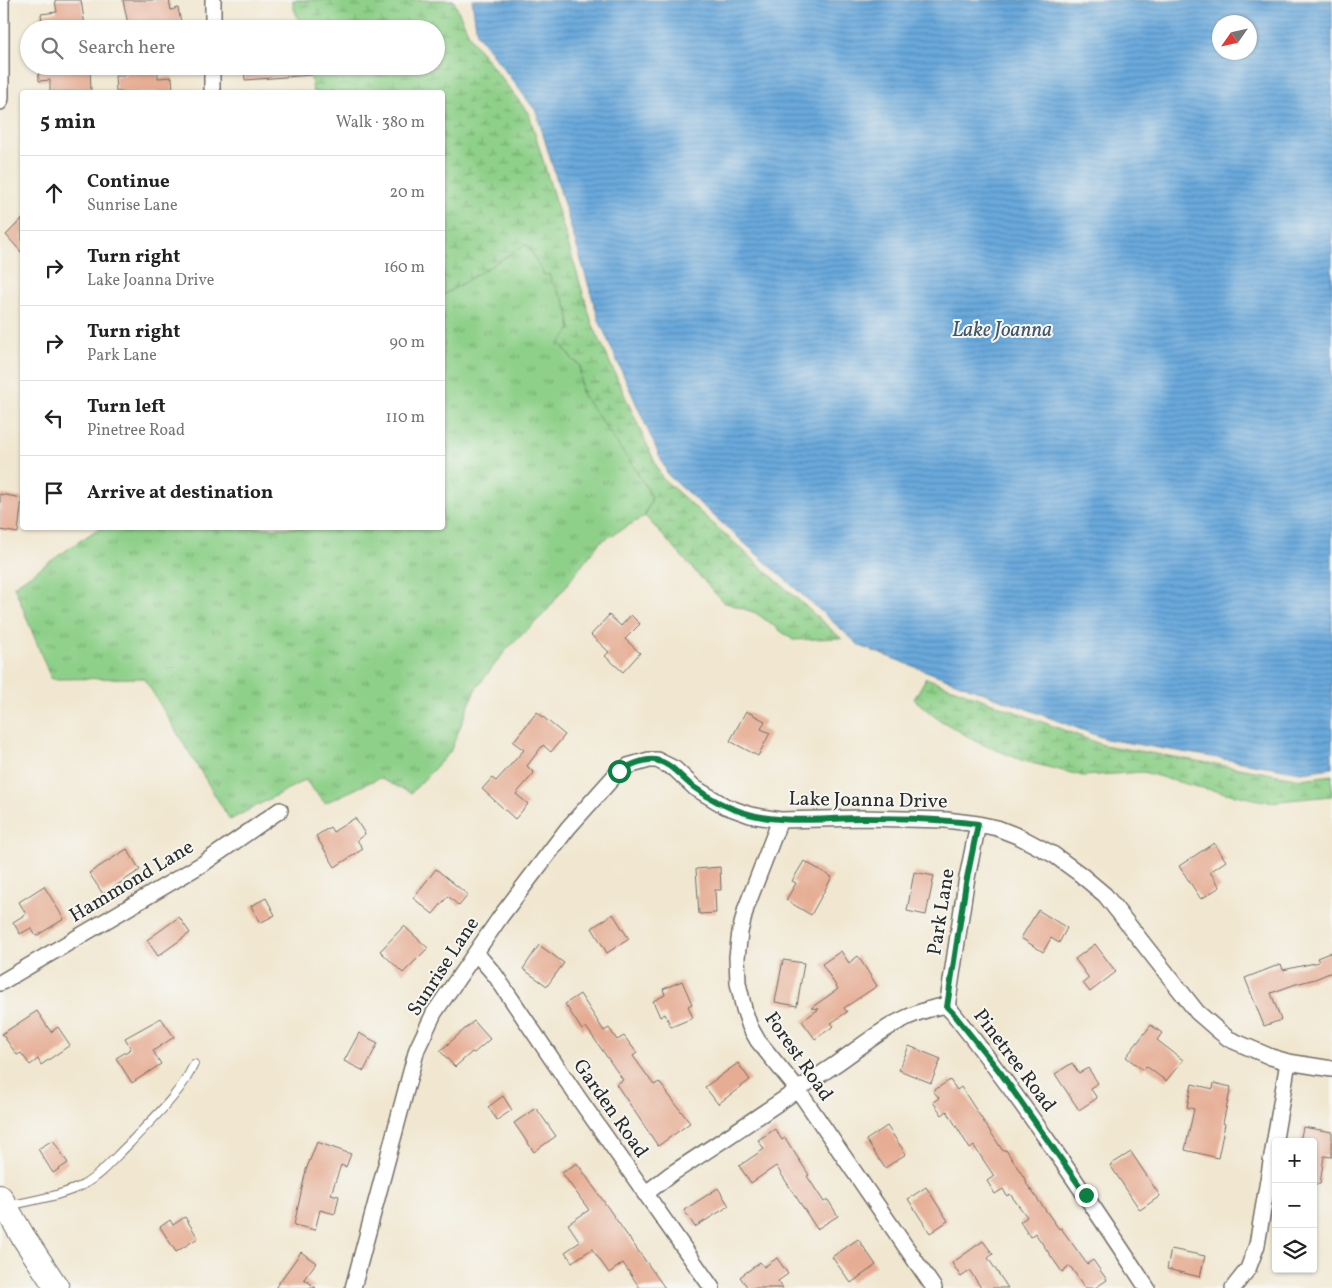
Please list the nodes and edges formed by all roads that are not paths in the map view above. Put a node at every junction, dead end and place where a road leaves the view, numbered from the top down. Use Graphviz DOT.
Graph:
graph roads {
  1 [pos="1,0"];
  2 [pos="213,0"];
  3 [pos="213,20"];
  4 [pos="212,75"];
  5 [pos="212,90"];
  6 [pos="0,102"];
  7 [pos="657,760"];
  8 [pos="280,810"];
  9 [pos="780,820"];
  10 [pos="978,824"];
  11 [pos="476,954"];
  12 [pos="0,983"];
  13 [pos="947,1007"];
  14 [pos="1288,1062"];
  15 [pos="194,1064"];
  16 [pos="1332,1069"];
  17 [pos="798,1090"];
  18 [pos="645,1194"];
  19 [pos="2,1205"];
  20 [pos="57,1288"];
  21 [pos="352,1288"];
  22 [pos="712,1288"];
  23 [pos="934,1288"];
  24 [pos="1147,1288"];
  25 [pos="1233,1288"];
  1 -- 6 [label="street"];
  2 -- 3 [label="street"];
  4 -- 5 [label="street"];
  7 -- 9 [label="street, Lake Joanna Drive"];
  7 -- 11 [label="street, Sunrise Lane"];
  8 -- 12 [label="street, Hammond Lane"];
  9 -- 10 [label="street, Lake Joanna Drive"];
  9 -- 17 [label="street, Forest Road"];
  10 -- 13 [label="street, Park Lane"];
  10 -- 14 [label="street, Lake Joanna Drive"];
  11 -- 18 [label="street, Garden Road"];
  11 -- 21 [label="street, Sunrise Lane"];
  13 -- 17 [label="street, Pinetree Road"];
  13 -- 24 [label="street, Pinetree Road"];
  14 -- 16 [label="street, Lake Joanna Drive"];
  14 -- 25 [label="street"];
  15 -- 19 [label="lane"];
  17 -- 18 [label="street, Pinetree Road"];
  17 -- 23 [label="street, Forest Road"];
  18 -- 22 [label="street, Garden Road"];
  19 -- 20 [label="main road"];
}
